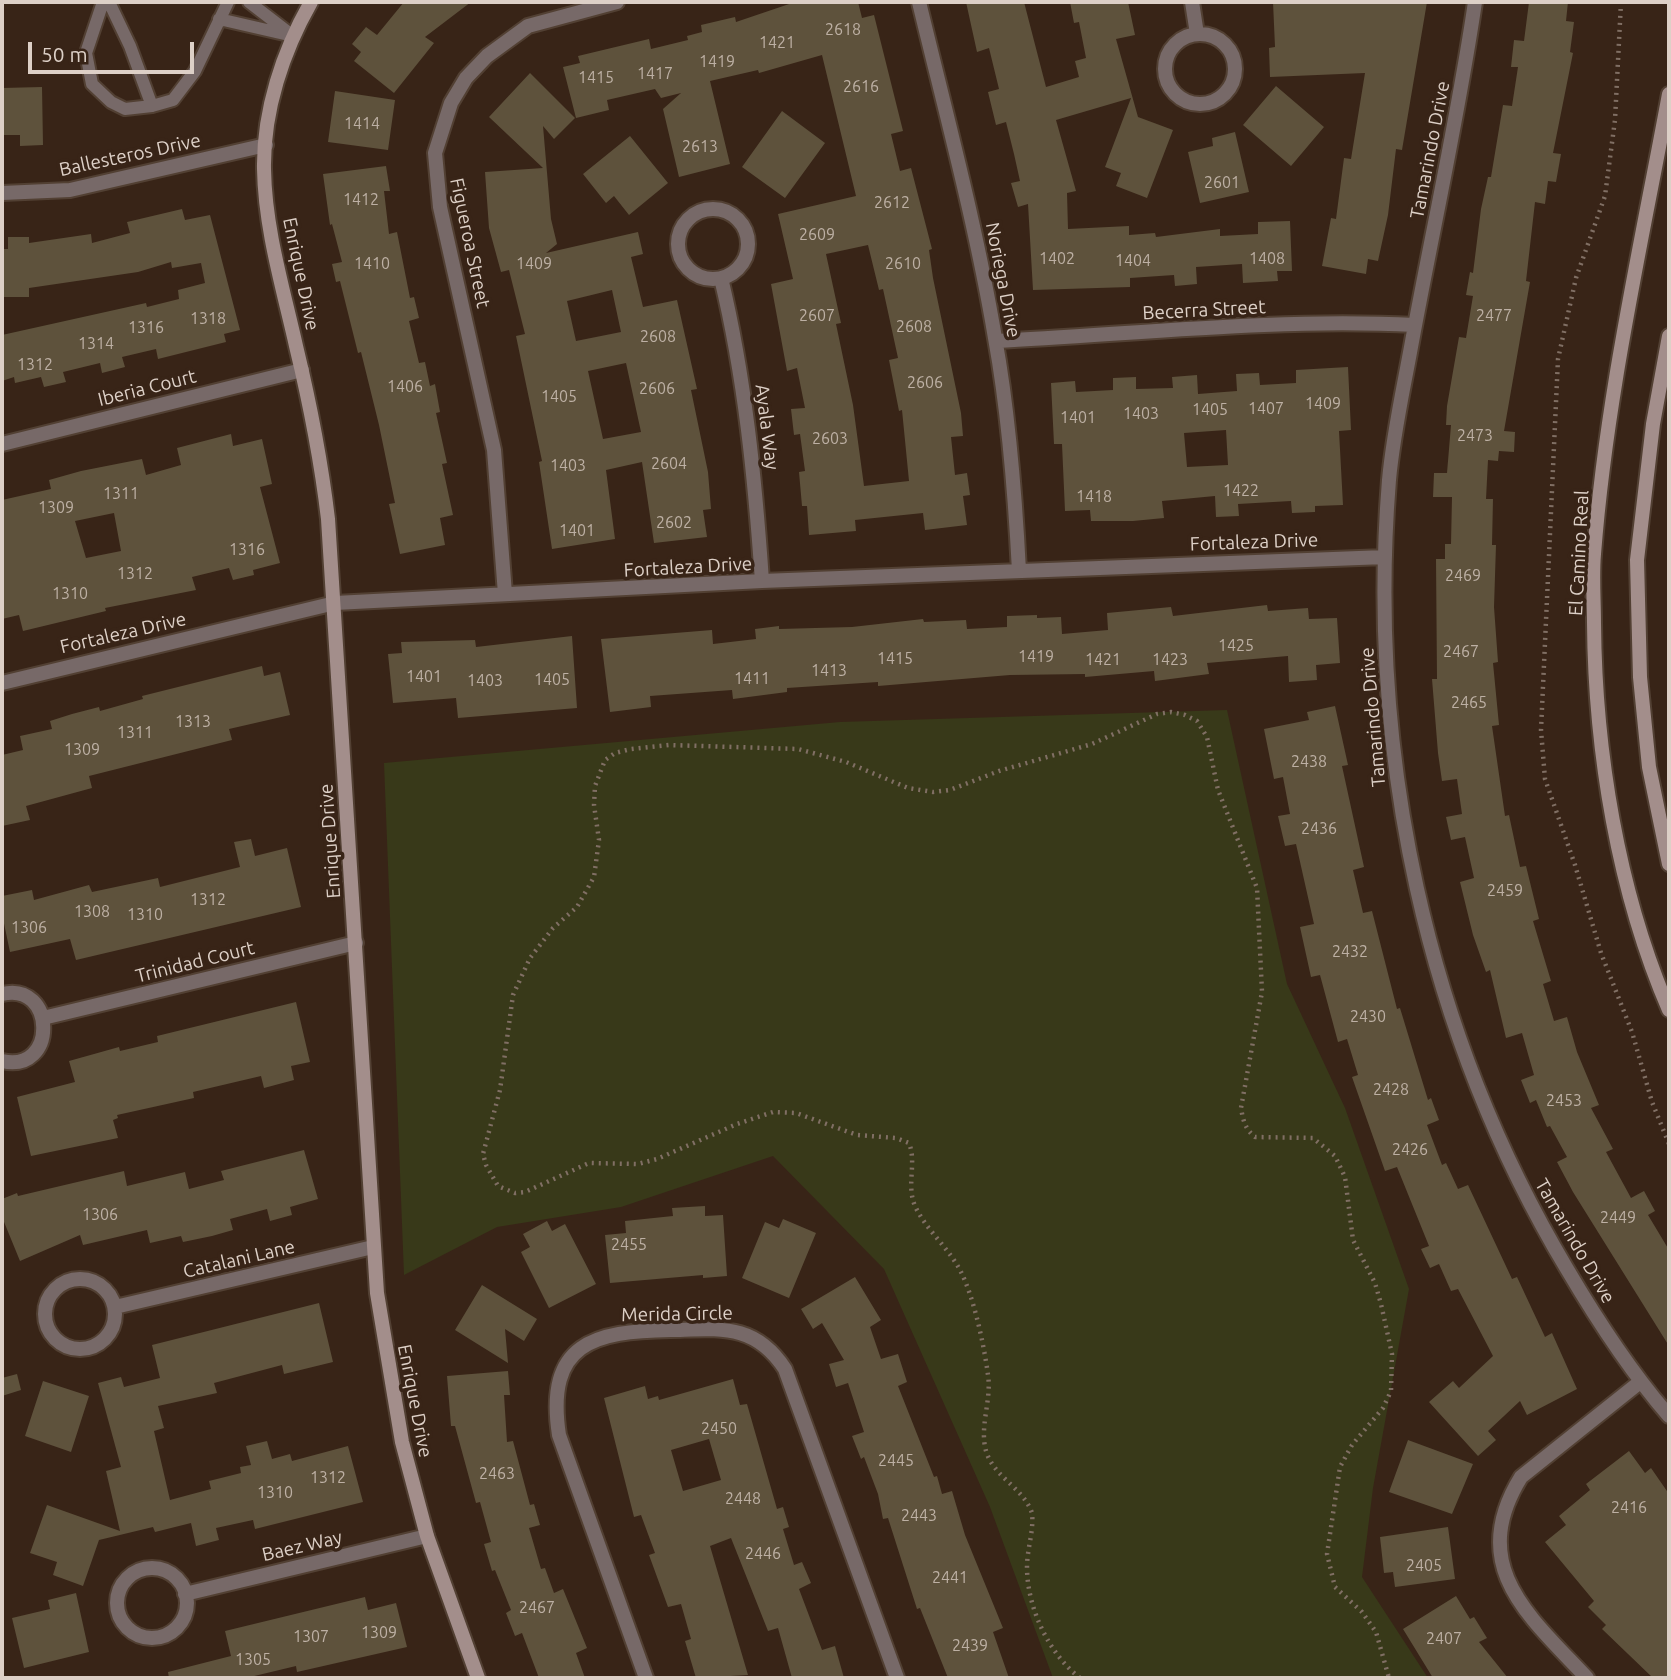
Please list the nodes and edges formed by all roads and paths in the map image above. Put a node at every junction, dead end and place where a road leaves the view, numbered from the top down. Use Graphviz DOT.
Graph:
graph roads {
  1 [pos="103,2"];
  2 [pos="109,2"];
  3 [pos="228,2"];
  4 [pos="249,2"];
  5 [pos="311,2"];
  6 [pos="617,2"];
  7 [pos="919,2"];
  8 [pos="1192,2"];
  9 [pos="1475,2"];
  10 [pos="219,19"];
  11 [pos="1196,34"];
  12 [pos="293,36"];
  13 [pos="1669,94"];
  14 [pos="152,106"];
  15 [pos="266,145"];
  16 [pos="2,192"];
  17 [pos="721,278"];
  18 [pos="1415,325"];
  19 [pos="1669,336"];
  20 [pos="996,341"];
  21 [pos="302,370"];
  22 [pos="2,444"];
  23 [pos="1385,556"];
  24 [pos="1019,570"];
  25 [pos="762,581"];
  26 [pos="505,594"];
  27 [pos="335,603"];
  28 [pos="2,683"];
  29 [pos="1669,864"];
  30 [pos="356,943"];
  31 [pos="2,994"];
  32 [pos="1669,1010"];
  33 [pos="43,1018"];
  34 [pos="2,1061"];
  35 [pos="373,1247"];
  36 [pos="114,1307"];
  37 [pos="1640,1382"];
  38 [pos="1669,1416"];
  39 [pos="427,1536"];
  40 [pos="185,1594"];
  41 [pos="478,1678"];
  42 [pos="646,1678"];
  43 [pos="897,1678"];
  44 [pos="1080,1678"];
  45 [pos="1389,1678"];
  46 [pos="1587,1678"];
  1 -- 14 [label="lane"];
  2 -- 14 [label="lane"];
  3 -- 10 [label="lane"];
  4 -- 12 [label="lane"];
  5 -- 12 [label="street, Enrique Drive"];
  6 -- 26 [label="street, Figueroa Street"];
  7 -- 20 [label="street, Noriega Drive"];
  8 -- 11 [label="street"];
  9 -- 18 [label="street, Tamarindo Drive"];
  10 -- 12 [label="lane"];
  10 -- 14 [label="lane"];
  11 -- 11 [label="street"];
  12 -- 15 [label="street, Enrique Drive"];
  13 -- 32 [label="street, El Camino Real"];
  15 -- 16 [label="street, Ballesteros Drive"];
  15 -- 21 [label="street, Enrique Drive"];
  17 -- 17 [label="street"];
  17 -- 25 [label="street, Ayala Way"];
  18 -- 20 [label="street, Becerra Street"];
  18 -- 23 [label="street, Tamarindo Drive"];
  19 -- 29 [label="street"];
  20 -- 24 [label="street, Noriega Drive"];
  21 -- 22 [label="street, Iberia Court"];
  21 -- 27 [label="street, Enrique Drive"];
  23 -- 24 [label="street, Fortaleza Drive"];
  23 -- 37 [label="street, Tamarindo Drive"];
  24 -- 25 [label="street, Fortaleza Drive"];
  25 -- 26 [label="street, Fortaleza Drive"];
  26 -- 27 [label="street, Fortaleza Drive"];
  27 -- 28 [label="street, Fortaleza Drive"];
  27 -- 30 [label="street, Enrique Drive"];
  30 -- 33 [label="street, Trinidad Court"];
  30 -- 35 [label="street, Enrique Drive"];
  31 -- 33 [label="street"];
  33 -- 34 [label="street"];
  35 -- 36 [label="street, Catalani Lane"];
  35 -- 39 [label="street, Enrique Drive"];
  36 -- 36 [label="street"];
  37 -- 38 [label="street, Tamarindo Drive"];
  37 -- 46 [label="street"];
  39 -- 40 [label="street, Baez Way"];
  39 -- 41 [label="street, Enrique Drive"];
  40 -- 40 [label="street"];
  42 -- 43 [label="street, Merida Circle"];
  44 -- 45 [label="path"];
}
